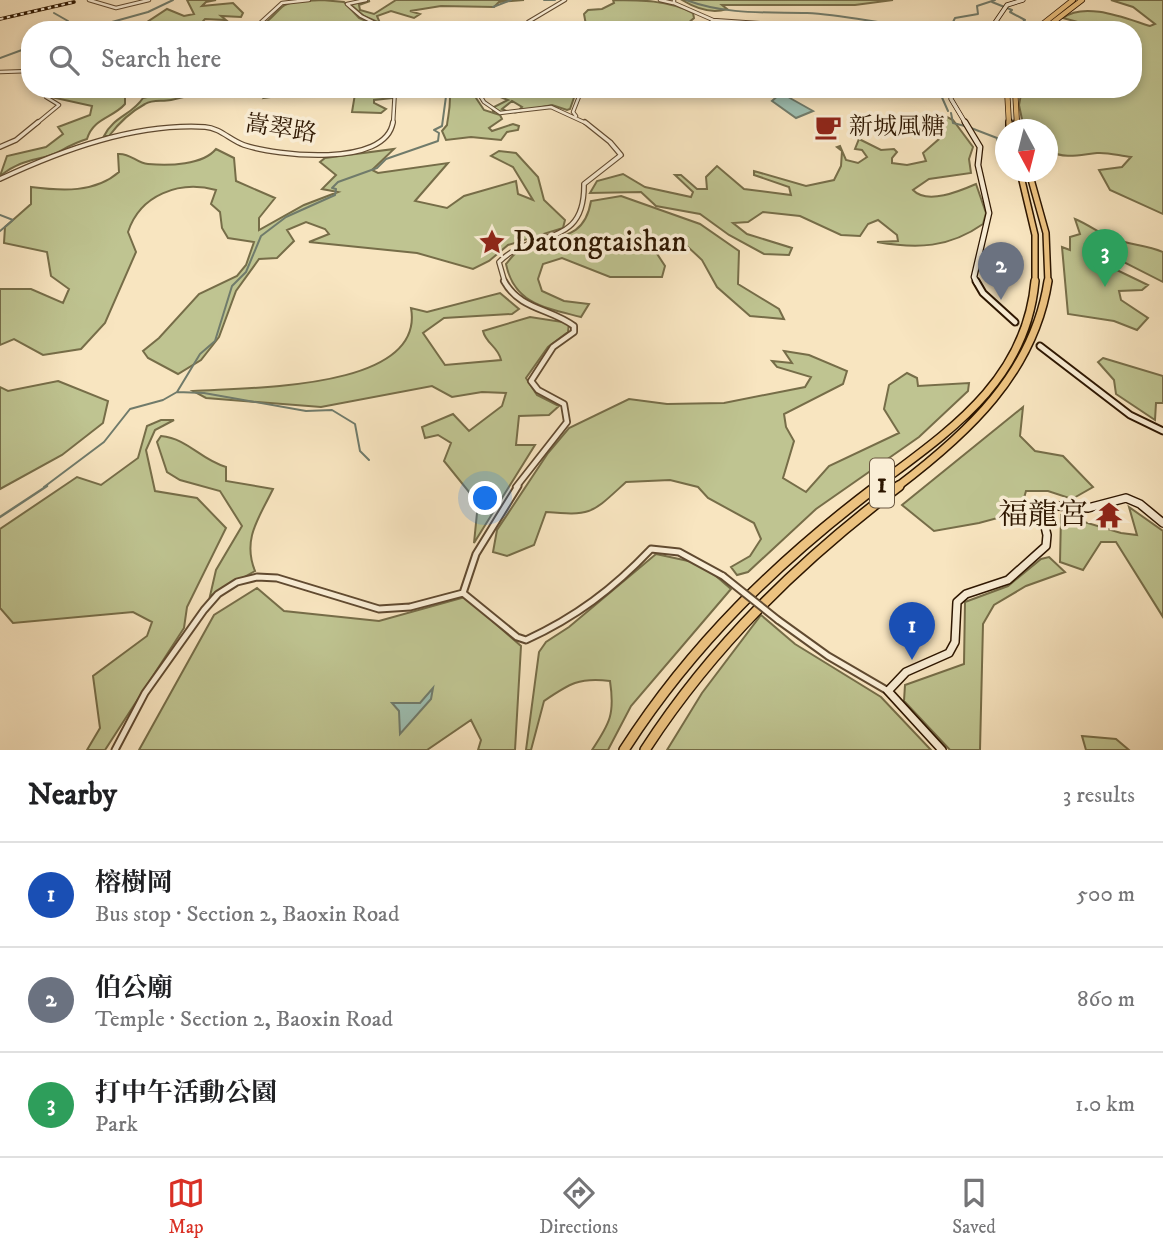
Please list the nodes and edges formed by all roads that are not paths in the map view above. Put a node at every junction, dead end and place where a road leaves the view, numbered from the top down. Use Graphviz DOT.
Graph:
graph roads {
  1 [pos="89,0"];
  2 [pos="149,0"];
  3 [pos="309,0"];
  4 [pos="344,0"];
  5 [pos="366,0"];
  6 [pos="565,0"];
  7 [pos="660,0"];
  8 [pos="1023,0"];
  9 [pos="1073,0"];
  10 [pos="1082,0"];
  11 [pos="674,1"];
  12 [pos="349,2"];
  13 [pos="713,20"];
  14 [pos="261,21"];
  15 [pos="371,21"];
  16 [pos="530,21"];
  17 [pos="728,21"];
  18 [pos="996,21"];
  19 [pos="1044,21"];
  20 [pos="1055,21"];
  21 [pos="21,71"];
  22 [pos="0,72"];
  23 [pos="48,98"];
  24 [pos="395,98"];
  25 [pos="481,98"];
  26 [pos="578,98"];
  27 [pos="951,98"];
  28 [pos="1007,98"];
  29 [pos="1015,98"];
  30 [pos="1008,119"];
  31 [pos="1016,119"];
  32 [pos="581,121"];
  33 [pos="0,147"];
  34 [pos="0,179"];
  35 [pos="1023,182"];
  36 [pos="1032,182"];
  37 [pos="1016,321"];
  38 [pos="1040,346"];
  39 [pos="1163,431"];
  40 [pos="1163,523"];
  41 [pos="463,593"];
  42 [pos="888,691"];
  43 [pos="115,750"];
  44 [pos="624,750"];
  45 [pos="647,750"];
  46 [pos="942,750"];
  1 -- 2 [label="street"];
  3 -- 14 [label="street"];
  4 -- 12 [label="street"];
  5 -- 12 [label="street"];
  6 -- 16 [label="street"];
  7 -- 11 [label="street"];
  8 -- 18 [label="street"];
  9 -- 19 [label="highway"];
  10 -- 20 [label="highway"];
  11 -- 13 [label="street"];
  12 -- 15 [label="street"];
  13 -- 17 [label="street"];
  21 -- 22 [label="street"];
  23 -- 33 [label="street"];
  24 -- 34 [label="street, 嵩翠路"];
  25 -- 32 [label="street"];
  26 -- 32 [label="street"];
  27 -- 37 [label="street"];
  28 -- 30 [label="highway"];
  29 -- 31 [label="highway"];
  32 -- 41 [label="street"];
  35 -- 44 [label="highway, 1"];
  36 -- 45 [label="highway, 1"];
  38 -- 39 [label="street"];
  40 -- 42 [label="street"];
  41 -- 42 [label="street, bridge"];
  41 -- 43 [label="street"];
  42 -- 46 [label="street"];
}
